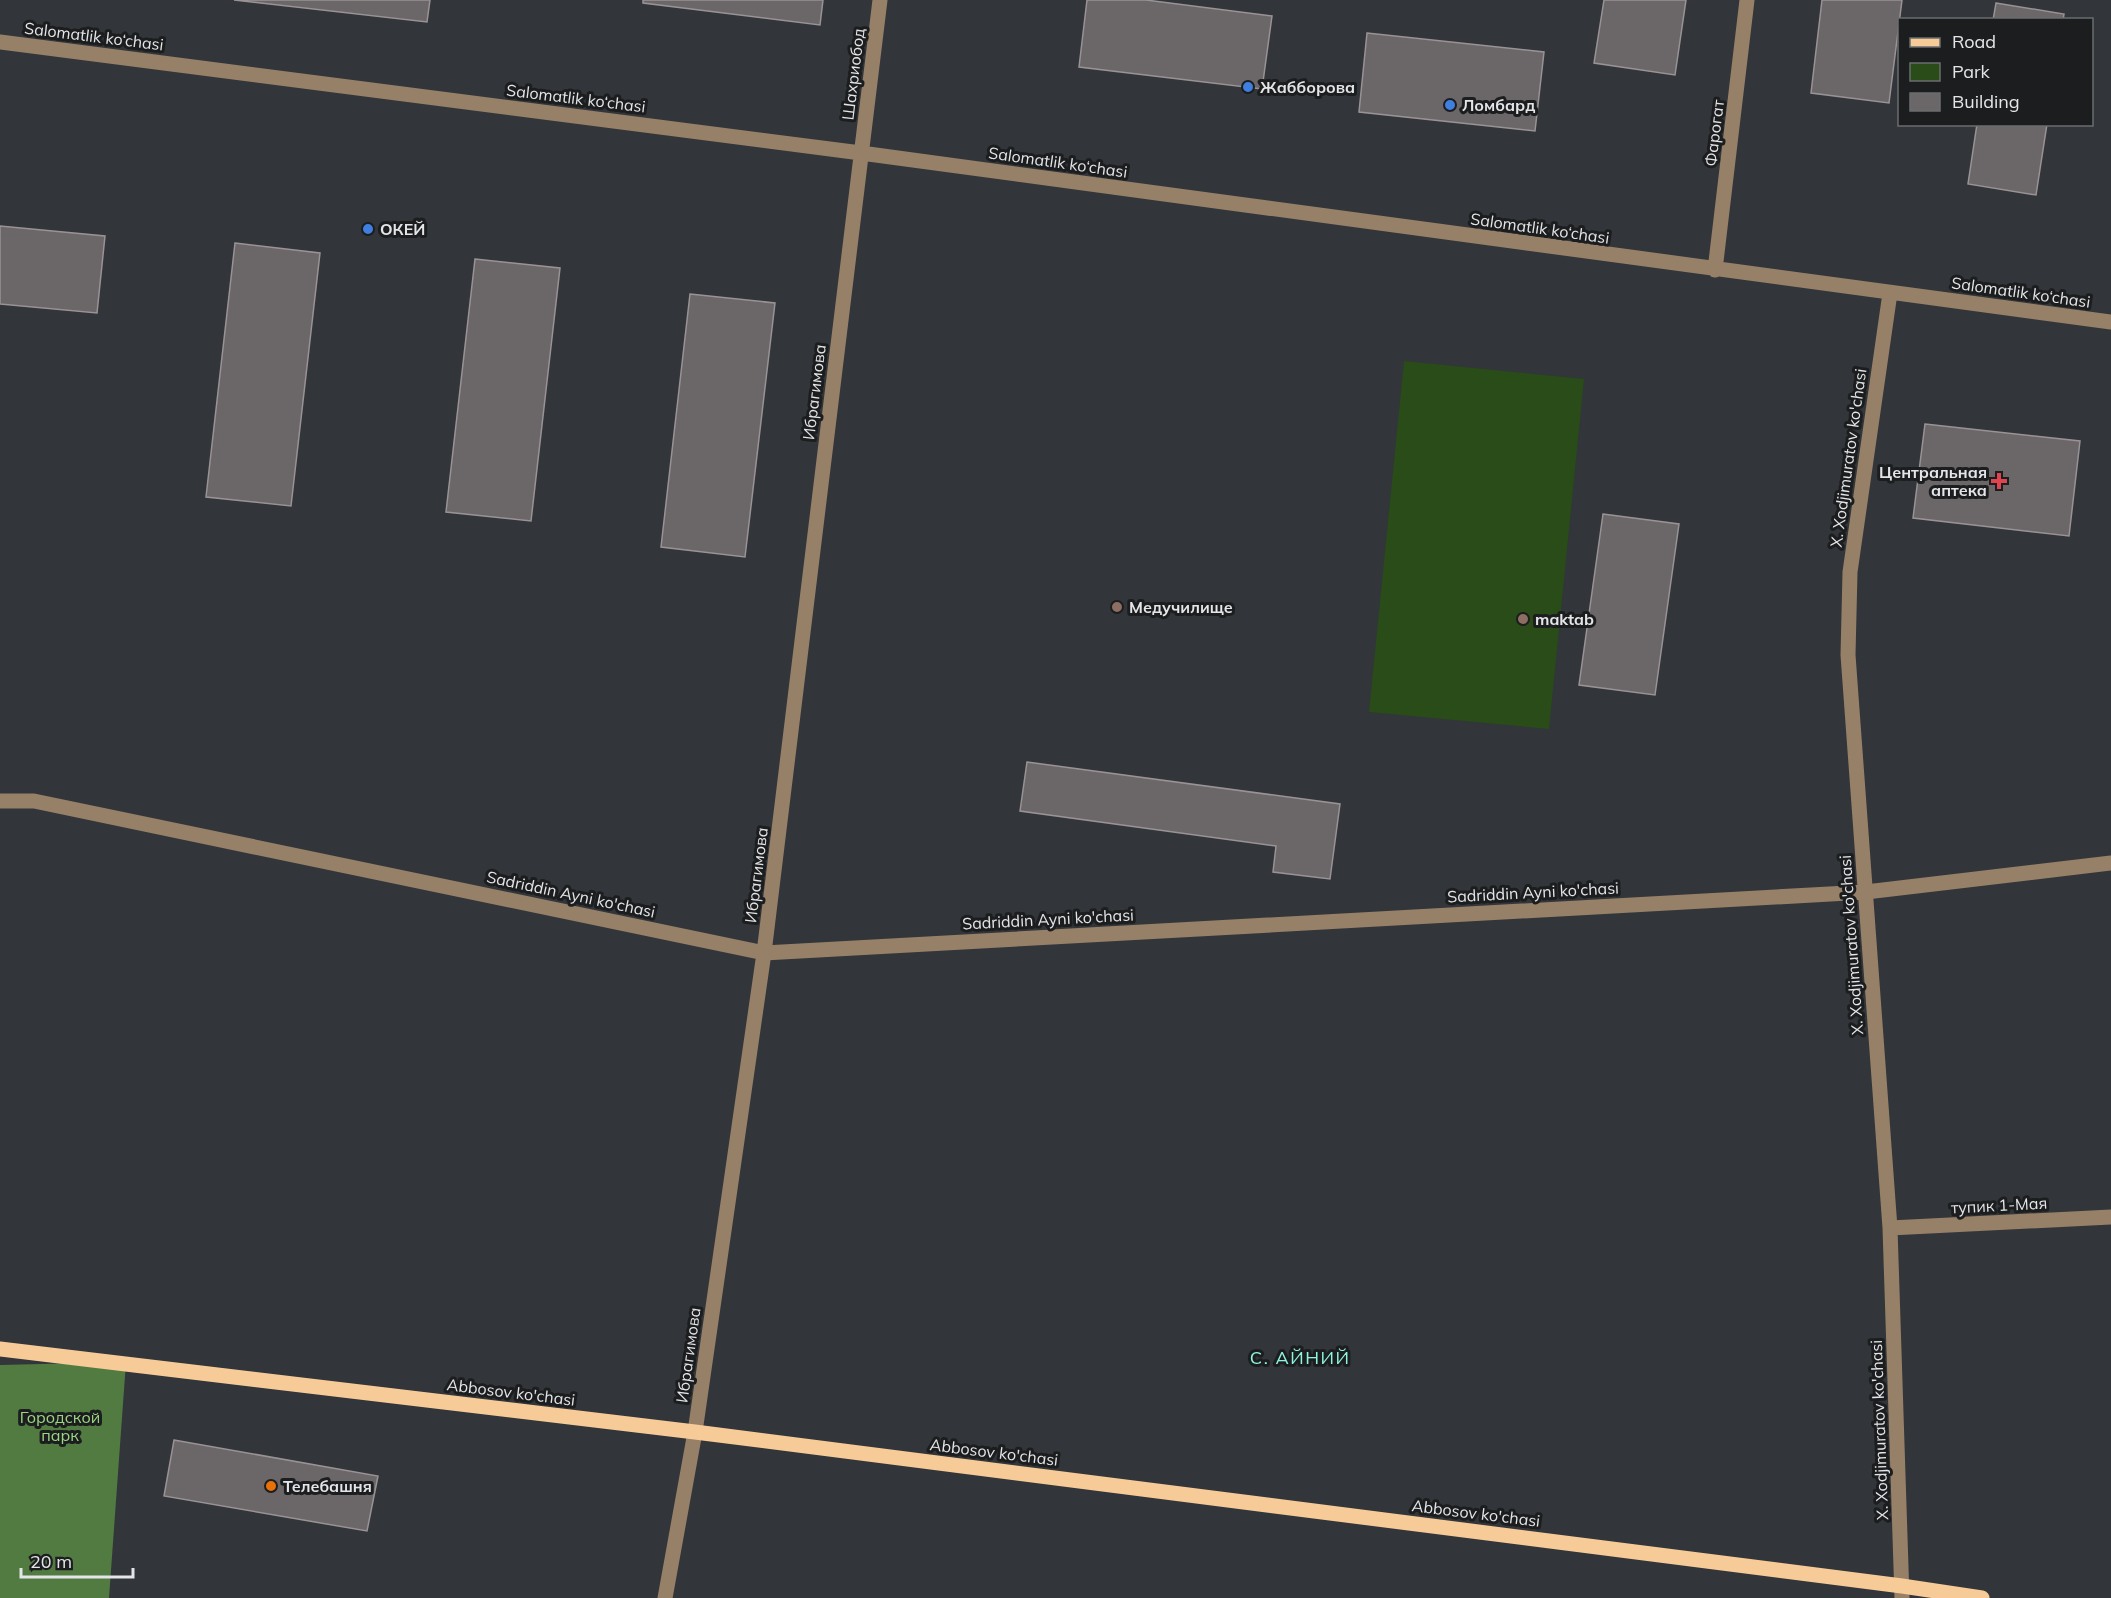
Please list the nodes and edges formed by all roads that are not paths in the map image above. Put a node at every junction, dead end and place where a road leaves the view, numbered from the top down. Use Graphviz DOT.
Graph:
graph roads {
  1 [pos="880,0"];
  2 [pos="1748,0"];
  3 [pos="0,42"];
  4 [pos="861,153"];
  5 [pos="1716,270"];
  6 [pos="1890,293"];
  7 [pos="2111,322"];
  8 [pos="0,801"];
  9 [pos="2111,863"];
  10 [pos="1866,892"];
  11 [pos="764,953"];
  12 [pos="2111,1217"];
  13 [pos="1890,1228"];
  14 [pos="0,1349"];
  15 [pos="695,1432"];
  16 [pos="1902,1592"];
  17 [pos="665,1598"];
  18 [pos="1982,1598"];
  1 -- 4 [label="street, Шахриобод"];
  2 -- 5 [label="street, Фарогат"];
  3 -- 4 [label="street, Salomatlik ko‘chasi"];
  4 -- 5 [label="street, Salomatlik ko‘chasi"];
  4 -- 11 [label="street, Ибрагимова"];
  5 -- 6 [label="street, Salomatlik ko‘chasi"];
  6 -- 7 [label="street, Salomatlik ko‘chasi"];
  6 -- 10 [label="street, X. Xodjimuratov ko'chasi"];
  8 -- 11 [label="street, Sadriddin Ayni ko'chasi"];
  9 -- 10 [label="street, Sadriddin Ayni ko'chasi"];
  10 -- 11 [label="street, Sadriddin Ayni ko'chasi"];
  10 -- 13 [label="street, X. Xodjimuratov ko'chasi"];
  11 -- 15 [label="street, Ибрагимова"];
  12 -- 13 [label="street, тупик 1-Мая"];
  13 -- 16 [label="street, X. Xodjimuratov ko'chasi"];
  14 -- 15 [label="main road, Abbosov ko'chasi"];
  15 -- 16 [label="main road, Abbosov ko'chasi"];
  15 -- 17 [label="street, Ибрагимова"];
  16 -- 18 [label="main road, Abbosov ko'chasi"];
}
